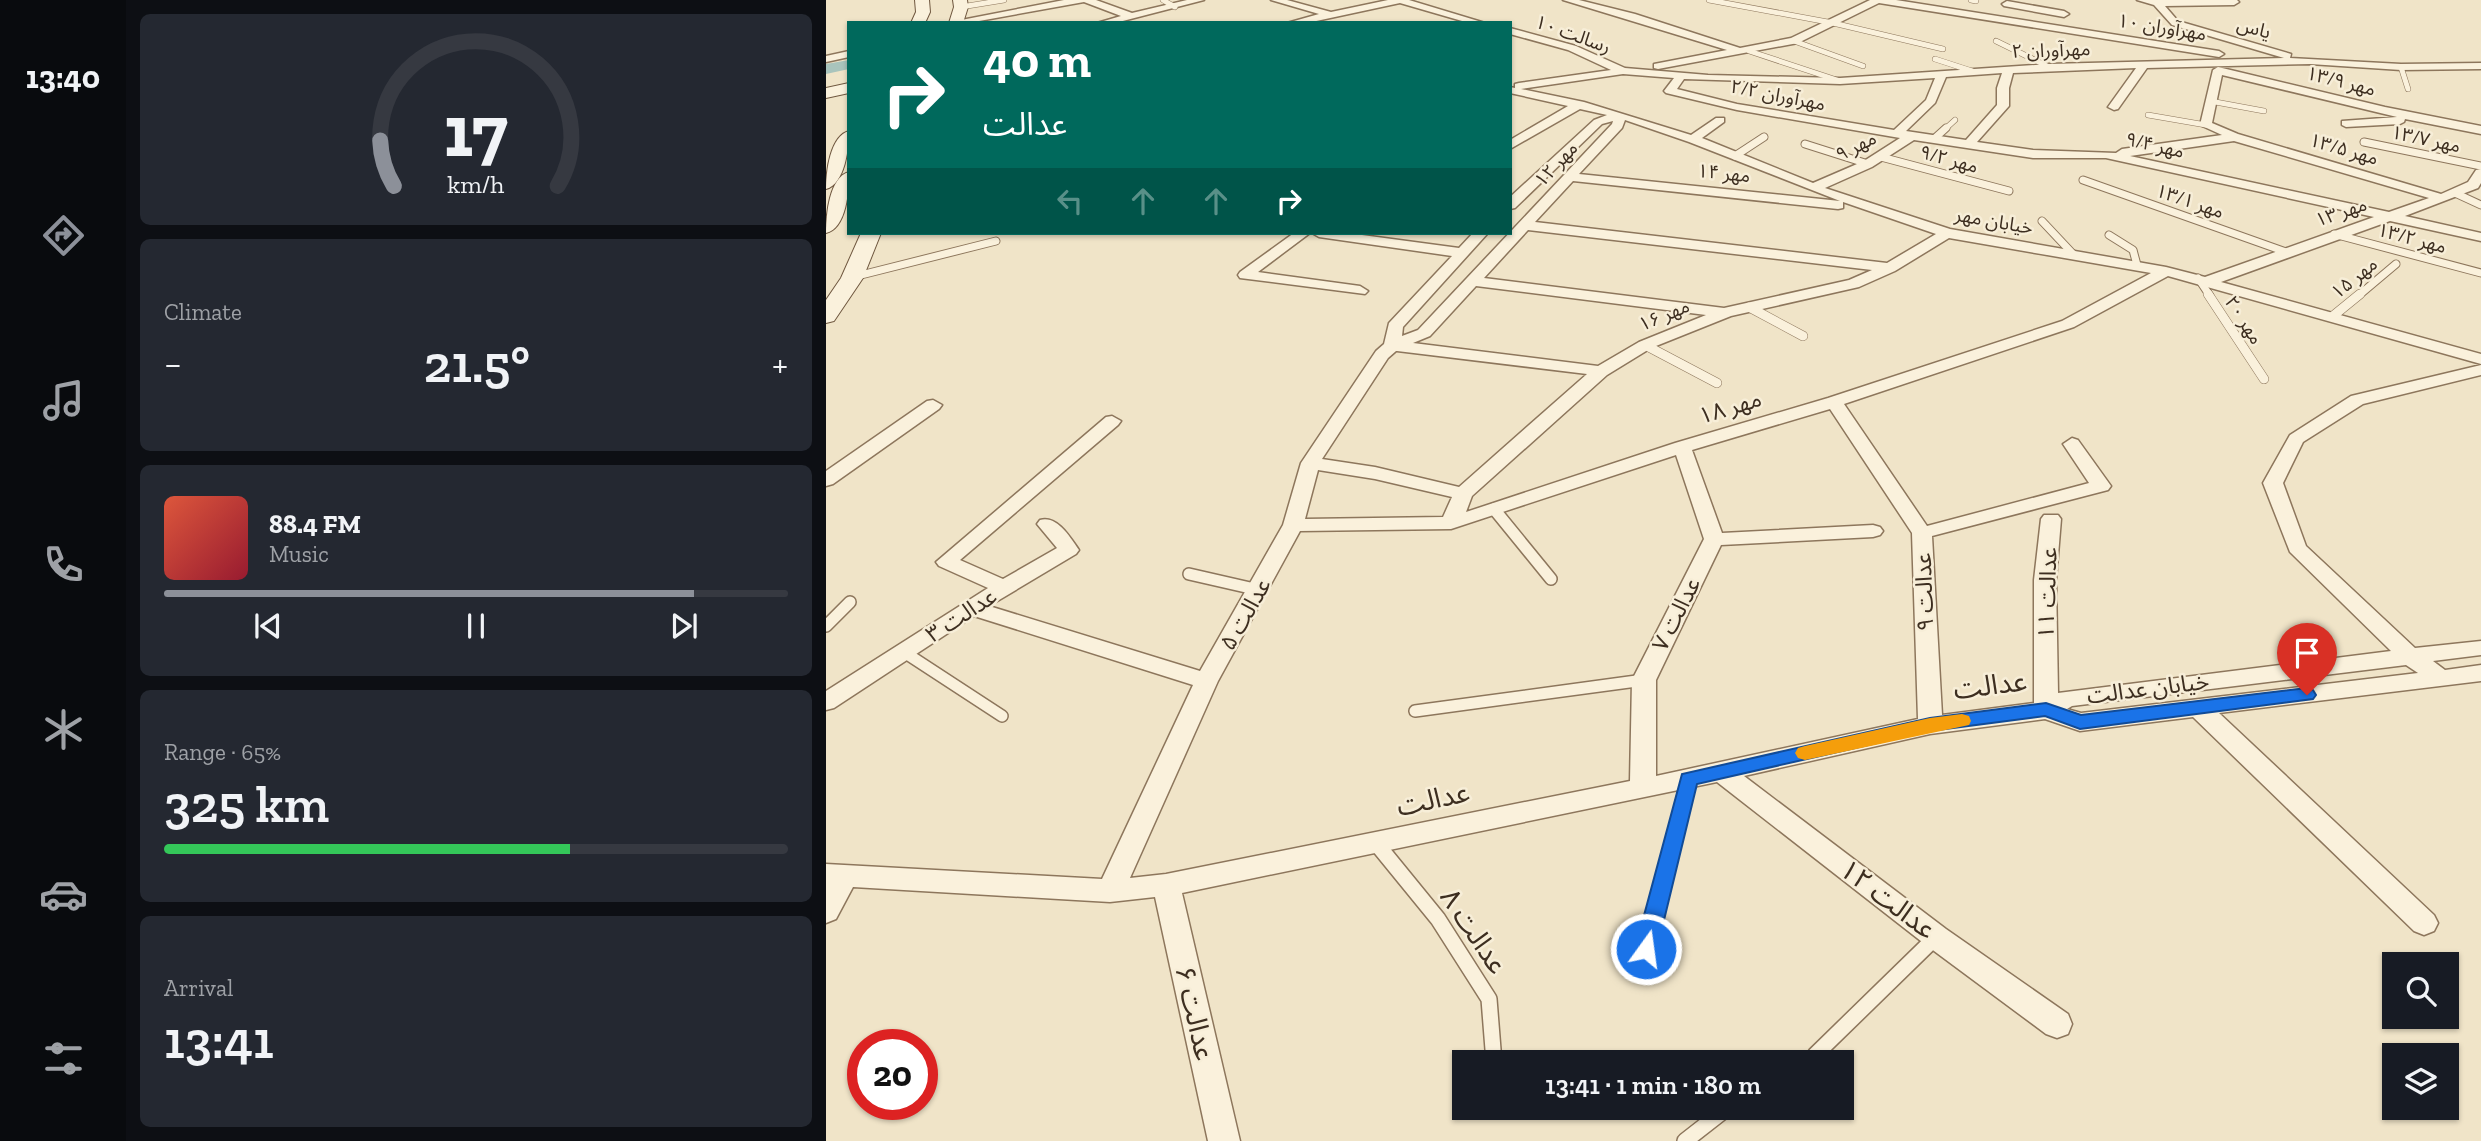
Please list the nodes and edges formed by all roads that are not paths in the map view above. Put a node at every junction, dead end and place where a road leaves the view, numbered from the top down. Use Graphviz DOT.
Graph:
graph roads {
  1 [pos="922,0"];
  2 [pos="1004,0"];
  3 [pos="1080,0"];
  4 [pos="1087,0"];
  5 [pos="1163,0"];
  6 [pos="1199,0"];
  7 [pos="1276,0"];
  8 [pos="1400,0"];
  9 [pos="1568,0"];
  10 [pos="1709,0"];
  11 [pos="1878,0"];
  12 [pos="1971,0"];
  13 [pos="2142,0"];
  14 [pos="1976,1"];
  15 [pos="2011,2"];
  16 [pos="2234,2"];
  17 [pos="961,3"];
  18 [pos="2157,3"];
  19 [pos="1175,7"];
  20 [pos="1330,14"];
  21 [pos="2063,14"];
  22 [pos="1985,16"];
  23 [pos="1132,17"];
  24 [pos="919,21"];
  25 [pos="956,21"];
  26 [pos="962,21"];
  27 [pos="1112,21"];
  28 [pos="1149,21"];
  29 [pos="1303,21"];
  30 [pos="1473,21"];
  31 [pos="2103,22"];
  32 [pos="1833,23"];
  33 [pos="1512,32"];
  34 [pos="1794,41"];
  35 [pos="1996,41"];
  36 [pos="2144,42"];
  37 [pos="1943,49"];
  38 [pos="1746,52"];
  39 [pos="847,54"];
  40 [pos="826,59"];
  41 [pos="1935,59"];
  42 [pos="2310,61"];
  43 [pos="2273,62"];
  44 [pos="2192,64"];
  45 [pos="2144,65"];
  46 [pos="2481,65"];
  47 [pos="1863,66"];
  48 [pos="2049,67"];
  49 [pos="2401,68"];
  50 [pos="2008,69"];
  51 [pos="2218,70"];
  52 [pos="1623,71"];
  53 [pos="1972,71"];
  54 [pos="1942,73"];
  55 [pos="1681,76"];
  56 [pos="1840,82"];
  57 [pos="847,88"];
  58 [pos="1512,89"];
  59 [pos="1512,89"];
  60 [pos="2408,89"];
  61 [pos="826,93"];
  62 [pos="2210,101"];
  63 [pos="1580,104"];
  64 [pos="2114,107"];
  65 [pos="2264,111"];
  66 [pos="1621,115"];
  67 [pos="2148,115"];
  68 [pos="1720,120"];
  69 [pos="1955,120"];
  70 [pos="2418,120"];
  71 [pos="2346,123"];
  72 [pos="2206,125"];
  73 [pos="2481,130"];
  74 [pos="845,132"];
  75 [pos="1897,132"];
  76 [pos="1913,135"];
  77 [pos="1764,137"];
  78 [pos="2234,137"];
  79 [pos="1935,138"];
  80 [pos="1693,139"];
  81 [pos="2364,142"];
  82 [pos="1970,143"];
  83 [pos="1512,144"];
  84 [pos="1805,144"];
  85 [pos="2109,155"];
  86 [pos="1735,156"];
  87 [pos="1881,157"];
  88 [pos="1868,164"];
  89 [pos="2480,173"];
  90 [pos="1572,177"];
  91 [pos="2083,180"];
  92 [pos="847,181"];
  93 [pos="826,183"];
  94 [pos="1813,188"];
  95 [pos="2009,191"];
  96 [pos="2449,195"];
  97 [pos="1512,203"];
  98 [pos="2481,205"];
  99 [pos="835,207"];
  100 [pos="1872,209"];
  101 [pos="2384,217"];
  102 [pos="2042,221"];
  103 [pos="1523,225"];
  104 [pos="826,227"];
  105 [pos="1947,233"];
  106 [pos="2334,234"];
  107 [pos="870,235"];
  108 [pos="1300,235"];
  109 [pos="1351,235"];
  110 [pos="1478,235"];
  111 [pos="1483,235"];
  112 [pos="2109,235"];
  113 [pos="2481,237"];
  114 [pos="1400,238"];
  115 [pos="996,241"];
  116 [pos="1510,241"];
  117 [pos="2286,252"];
  118 [pos="1460,253"];
  119 [pos="2073,254"];
  120 [pos="2396,264"];
  121 [pos="2137,265"];
  122 [pos="1890,268"];
  123 [pos="2166,271"];
  124 [pos="2481,273"];
  125 [pos="852,278"];
  126 [pos="2204,280"];
  127 [pos="1472,281"];
  128 [pos="1360,291"];
  129 [pos="1749,307"];
  130 [pos="1726,312"];
  131 [pos="826,316"];
  132 [pos="2333,316"];
  133 [pos="1803,336"];
  134 [pos="1645,345"];
  135 [pos="1392,346"];
  136 [pos="2481,359"];
  137 [pos="2481,370"];
  138 [pos="1601,371"];
  139 [pos="2264,379"];
  140 [pos="1717,383"];
  141 [pos="1834,402"];
  142 [pos="933,405"];
  143 [pos="1112,421"];
  144 [pos="2072,444"];
  145 [pos="1682,447"];
  146 [pos="1310,463"];
  147 [pos="826,480"];
  148 [pos="1463,494"];
  149 [pos="1494,509"];
  150 [pos="2051,519"];
  151 [pos="1451,523"];
  152 [pos="1047,524"];
  153 [pos="1293,525"];
  154 [pos="1873,531"];
  155 [pos="1922,533"];
  156 [pos="1714,539"];
  157 [pos="1189,574"];
  158 [pos="1550,579"];
  159 [pos="1004,587"];
  160 [pos="1259,590"];
  161 [pos="849,602"];
  162 [pos="971,608"];
  163 [pos="826,626"];
  164 [pos="2481,648"];
  165 [pos="904,652"];
  166 [pos="2408,655"];
  167 [pos="2481,673"];
  168 [pos="2441,678"];
  169 [pos="1644,680"];
  170 [pos="1206,681"];
  171 [pos="826,702"];
  172 [pos="2199,708"];
  173 [pos="2046,710"];
  174 [pos="1415,712"];
  175 [pos="1002,716"];
  176 [pos="1930,725"];
  177 [pos="1721,772"];
  178 [pos="1689,779"];
  179 [pos="1643,788"];
  180 [pos="1376,844"];
  181 [pos="836,874"];
  182 [pos="1166,886"];
  183 [pos="1110,891"];
  184 [pos="826,911"];
  185 [pos="2424,923"];
  186 [pos="1936,937"];
  187 [pos="1646,949"];
  188 [pos="2057,1024"];
  189 [pos="1493,1050"];
  190 [pos="1820,1050"];
  191 [pos="1712,1120"];
  192 [pos="1224,1141"];
  193 [pos="1685,1141"];
  1 -- 24 [label="main road"];
  2 -- 17 [label="lane"];
  3 -- 26 [label="street"];
  4 -- 23 [label="street"];
  5 -- 19 [label="lane"];
  6 -- 19 [label="street"];
  7 -- 20 [label="street"];
  8 -- 20 [label="street"];
  8 -- 30 [label="street"];
  9 -- 38 [label="street"];
  10 -- 32 [label="lane"];
  11 -- 22 [label="street, مهرآوران ۱۰"];
  11 -- 32 [label="street"];
  12 -- 14 [label="lane"];
  13 -- 18 [label="street"];
  15 -- 21 [label="street"];
  15 -- 22 [label="street"];
  16 -- 18 [label="street"];
  17 -- 25 [label="main road"];
  18 -- 42 [label="street, یاس"];
  19 -- 23 [label="street"];
  20 -- 29 [label="street"];
  22 -- 36 [label="street, مهرآوران ۱۰"];
  23 -- 27 [label="street"];
  23 -- 28 [label="street"];
  31 -- 36 [label="street"];
  32 -- 34 [label="street"];
  32 -- 37 [label="lane"];
  33 -- 52 [label="street, رسالت ۱۰"];
  34 -- 38 [label="street"];
  34 -- 47 [label="lane"];
  35 -- 48 [label="lane"];
  36 -- 43 [label="street, مهرآوران ۱۰"];
  38 -- 52 [label="street"];
  38 -- 56 [label="lane"];
  39 -- 40 [label="street"];
  41 -- 53 [label="lane"];
  42 -- 43 [label="street, مهرآوران ۲"];
  42 -- 49 [label="street, مهرآوران ۲"];
  43 -- 44 [label="street, مهرآوران ۲"];
  44 -- 45 [label="street, مهرآوران ۲"];
  44 -- 51 [label="street, مهر ۱۳/۹"];
  45 -- 48 [label="street, مهرآوران ۲"];
  45 -- 64 [label="street"];
  46 -- 49 [label="street, مهرآوران ۲"];
  48 -- 50 [label="street, مهرآوران ۲"];
  49 -- 60 [label="lane"];
  50 -- 53 [label="street, مهرآوران ۲"];
  50 -- 82 [label="street"];
  51 -- 62 [label="street"];
  51 -- 70 [label="street, مهر ۱۳/۹"];
  52 -- 55 [label="street, مهرآوران ۲"];
  52 -- 58 [label="street"];
  53 -- 54 [label="street, مهرآوران ۲"];
  54 -- 56 [label="street, مهرآوران ۲"];
  54 -- 75 [label="street"];
  55 -- 56 [label="street, مهرآوران ۲"];
  55 -- 75 [label="street, مهرآوران ۲/۲"];
  57 -- 61 [label="main road"];
  59 -- 63 [label="street, خیابان مهر"];
  62 -- 65 [label="lane"];
  62 -- 72 [label="street"];
  63 -- 66 [label="street, خیابان مهر"];
  63 -- 83 [label="street"];
  66 -- 80 [label="street, خیابان مهر"];
  66 -- 90 [label="street, مهر ۱۲"];
  66 -- 97 [label="street, مهر ۱۲"];
  67 -- 72 [label="lane"];
  68 -- 80 [label="street"];
  69 -- 79 [label="lane"];
  70 -- 71 [label="street"];
  70 -- 73 [label="street, مهر ۱۳/۹"];
  72 -- 78 [label="street, مهر ۱۳/۵"];
  74 -- 93 [label="main road"];
  75 -- 76 [label="street, مهر ۹/۴"];
  76 -- 79 [label="street, مهر ۹/۴"];
  76 -- 87 [label="street, مهر ۹"];
  77 -- 86 [label="lane"];
  78 -- 85 [label="street"];
  78 -- 96 [label="street, مهر ۱۳/۵"];
  79 -- 82 [label="street, مهر ۹/۴"];
  80 -- 86 [label="street, خیابان مهر"];
  81 -- 89 [label="lane, مهر ۱۳/۷"];
  82 -- 85 [label="street, مهر ۹/۴"];
  84 -- 88 [label="lane"];
  85 -- 101 [label="street, مهر ۹/۴"];
  86 -- 94 [label="street, خیابان مهر"];
  87 -- 88 [label="street, مهر ۹"];
  87 -- 95 [label="lane, مهر ۹/۲"];
  88 -- 94 [label="street, مهر ۹"];
  89 -- 96 [label="street, مهر ۱۳"];
  90 -- 100 [label="street, مهر ۱۴"];
  90 -- 103 [label="street, مهر ۱۲"];
  91 -- 117 [label="lane, مهر ۱۳/۱"];
  92 -- 99 [label="main road"];
  93 -- 99 [label="main road"];
  94 -- 100 [label="street, خیابان مهر"];
  96 -- 98 [label="lane"];
  96 -- 101 [label="street, مهر ۱۳"];
  99 -- 104 [label="main road"];
  100 -- 105 [label="street, خیابان مهر"];
  101 -- 106 [label="street, مهر ۱۳"];
  101 -- 113 [label="street, مهر ۹/۴"];
  102 -- 119 [label="lane"];
  103 -- 116 [label="street, مهر ۱۲"];
  103 -- 122 [label="street"];
  105 -- 119 [label="street, خیابان مهر"];
  105 -- 122 [label="street, مهر ۱۶"];
  106 -- 117 [label="street, مهر ۱۳"];
  106 -- 124 [label="lane, مهر ۱۳/۲"];
  107 -- 125 [label="main road"];
  108 -- 128 [label="street"];
  109 -- 114 [label="street"];
  110 -- 118 [label="street"];
  111 -- 116 [label="street"];
  112 -- 121 [label="lane"];
  114 -- 118 [label="street"];
  115 -- 125 [label="lane"];
  116 -- 127 [label="street, مهر ۱۲"];
  117 -- 126 [label="street, مهر ۱۳"];
  118 -- 135 [label="street"];
  119 -- 121 [label="street, خیابان مهر"];
  120 -- 132 [label="lane, مهر ۱۵"];
  121 -- 123 [label="street, خیابان مهر"];
  122 -- 129 [label="street, مهر ۱۶"];
  123 -- 126 [label="street, خیابان مهر"];
  123 -- 141 [label="street, مهر ۱۸"];
  125 -- 131 [label="main road"];
  126 -- 132 [label="street, خیابان مهر"];
  126 -- 139 [label="lane, مهر ۲۰"];
  127 -- 130 [label="street"];
  127 -- 135 [label="street, مهر ۱۲"];
  129 -- 130 [label="street, مهر ۱۶"];
  129 -- 133 [label="lane"];
  130 -- 134 [label="street, مهر ۱۶"];
  132 -- 136 [label="street, خیابان مهر"];
  134 -- 138 [label="street, مهر ۱۶"];
  134 -- 140 [label="lane"];
  135 -- 138 [label="street"];
  135 -- 146 [label="street, عدالت ۵"];
  137 -- 166 [label="street"];
  138 -- 148 [label="street, مهر ۱۶"];
  141 -- 145 [label="street, مهر ۱۸"];
  141 -- 155 [label="street, عدالت ۹"];
  142 -- 147 [label="street"];
  143 -- 159 [label="street"];
  144 -- 155 [label="street"];
  145 -- 149 [label="street, مهر ۱۸"];
  145 -- 156 [label="street"];
  146 -- 148 [label="street"];
  146 -- 153 [label="street, عدالت ۵"];
  148 -- 151 [label="street, مهر ۱۶"];
  149 -- 151 [label="street, مهر ۱۸"];
  149 -- 158 [label="lane"];
  150 -- 173 [label="street, عدالت ۱۱"];
  151 -- 153 [label="street, مهر ۱۸"];
  152 -- 159 [label="street, عدالت ۳"];
  153 -- 160 [label="street, عدالت ۵"];
  154 -- 156 [label="street"];
  155 -- 176 [label="street, عدالت ۹"];
  156 -- 169 [label="street, عدالت ۷"];
  157 -- 160 [label="lane"];
  159 -- 162 [label="street, عدالت ۳"];
  160 -- 170 [label="street, عدالت ۵"];
  161 -- 163 [label="lane"];
  162 -- 165 [label="street, عدالت ۳"];
  162 -- 170 [label="street"];
  164 -- 166 [label="street, خیابان عدالت"];
  165 -- 171 [label="street, عدالت ۳"];
  165 -- 175 [label="lane"];
  166 -- 168 [label="street"];
  166 -- 173 [label="street, خیابان عدالت"];
  167 -- 168 [label="street, خیابان عدالت"];
  168 -- 172 [label="street, خیابان عدالت"];
  169 -- 174 [label="lane"];
  169 -- 179 [label="street, عدالت ۷"];
  170 -- 183 [label="street, عدالت ۵"];
  172 -- 173 [label="street, خیابان عدالت"];
  172 -- 185 [label="street"];
  173 -- 176 [label="street, عدالت"];
  176 -- 177 [label="street, عدالت"];
  177 -- 178 [label="street, عدالت"];
  177 -- 186 [label="street, عدالت ۱۲"];
  178 -- 179 [label="street, عدالت"];
  178 -- 187 [label="lane"];
  179 -- 180 [label="street, عدالت"];
  180 -- 182 [label="street, عدالت"];
  180 -- 189 [label="lane, عدالت ۸"];
  181 -- 183 [label="street, عدالت"];
  181 -- 184 [label="street"];
  182 -- 183 [label="street, عدالت"];
  182 -- 192 [label="street, عدالت ۶"];
  186 -- 188 [label="street, عدالت ۱۲"];
  186 -- 190 [label="lane"];
  191 -- 193 [label="lane"];
}
